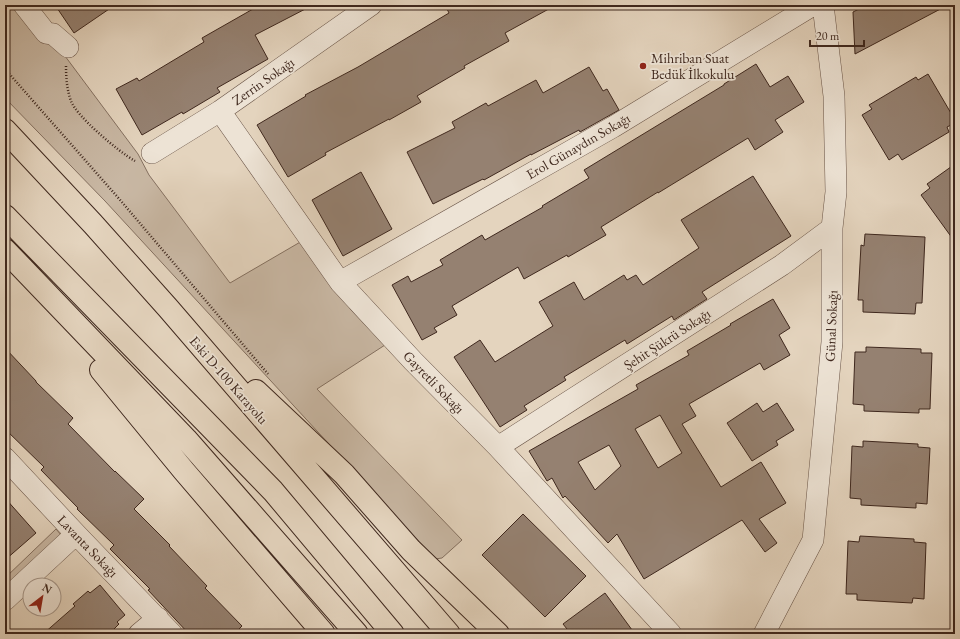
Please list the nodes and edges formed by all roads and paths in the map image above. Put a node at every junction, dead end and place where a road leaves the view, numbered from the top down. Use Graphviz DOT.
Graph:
graph roads {
  1 [pos="24,5"];
  2 [pos="371,5"];
  3 [pos="813,5"];
  4 [pos="823,5"];
  5 [pos="68,47"];
  6 [pos="5,69"];
  7 [pos="220,112"];
  8 [pos="5,130"];
  9 [pos="146,158"];
  10 [pos="5,216"];
  11 [pos="832,228"];
  12 [pos="5,250"];
  13 [pos="5,253"];
  14 [pos="340,282"];
  15 [pos="168,308"];
  16 [pos="270,377"];
  17 [pos="498,447"];
  18 [pos="5,458"];
  19 [pos="76,534"];
  20 [pos="5,600"];
  21 [pos="158,618"];
  22 [pos="139,634"];
  23 [pos="172,634"];
  24 [pos="324,634"];
  25 [pos="357,634"];
  26 [pos="393,634"];
  27 [pos="449,634"];
  28 [pos="498,634"];
  29 [pos="671,634"];
  30 [pos="764,634"];
  1 -- 5 [label="street"];
  2 -- 7 [label="street, Zerrin Sokağı"];
  3 -- 14 [label="street, Erol Günaydın Sokağı"];
  4 -- 11 [label="street, Günal Sokağı"];
  5 -- 9 [label="path"];
  6 -- 16 [label="path"];
  7 -- 9 [label="street, Zerrin Sokağı"];
  7 -- 14 [label="street, Gayretli Sokağı"];
  8 -- 15 [label="highway, Eski D-100 Karayolu"];
  10 -- 26 [label="highway"];
  11 -- 17 [label="street, Şehit Şükrü Sokağı"];
  11 -- 30 [label="street, Günal Sokağı"];
  12 -- 25 [label="highway"];
  13 -- 24 [label="highway"];
  14 -- 17 [label="street, Gayretli Sokağı"];
  15 -- 27 [label="highway, Eski D-100 Karayolu"];
  15 -- 28 [label="highway"];
  17 -- 29 [label="street, Gayretli Sokağı"];
  18 -- 19 [label="street, Lavanta Sokağı"];
  19 -- 20 [label="street"];
  19 -- 21 [label="street, Lavanta Sokağı"];
  21 -- 22 [label="street"];
  21 -- 23 [label="street, Lavanta Sokağı"];
}
